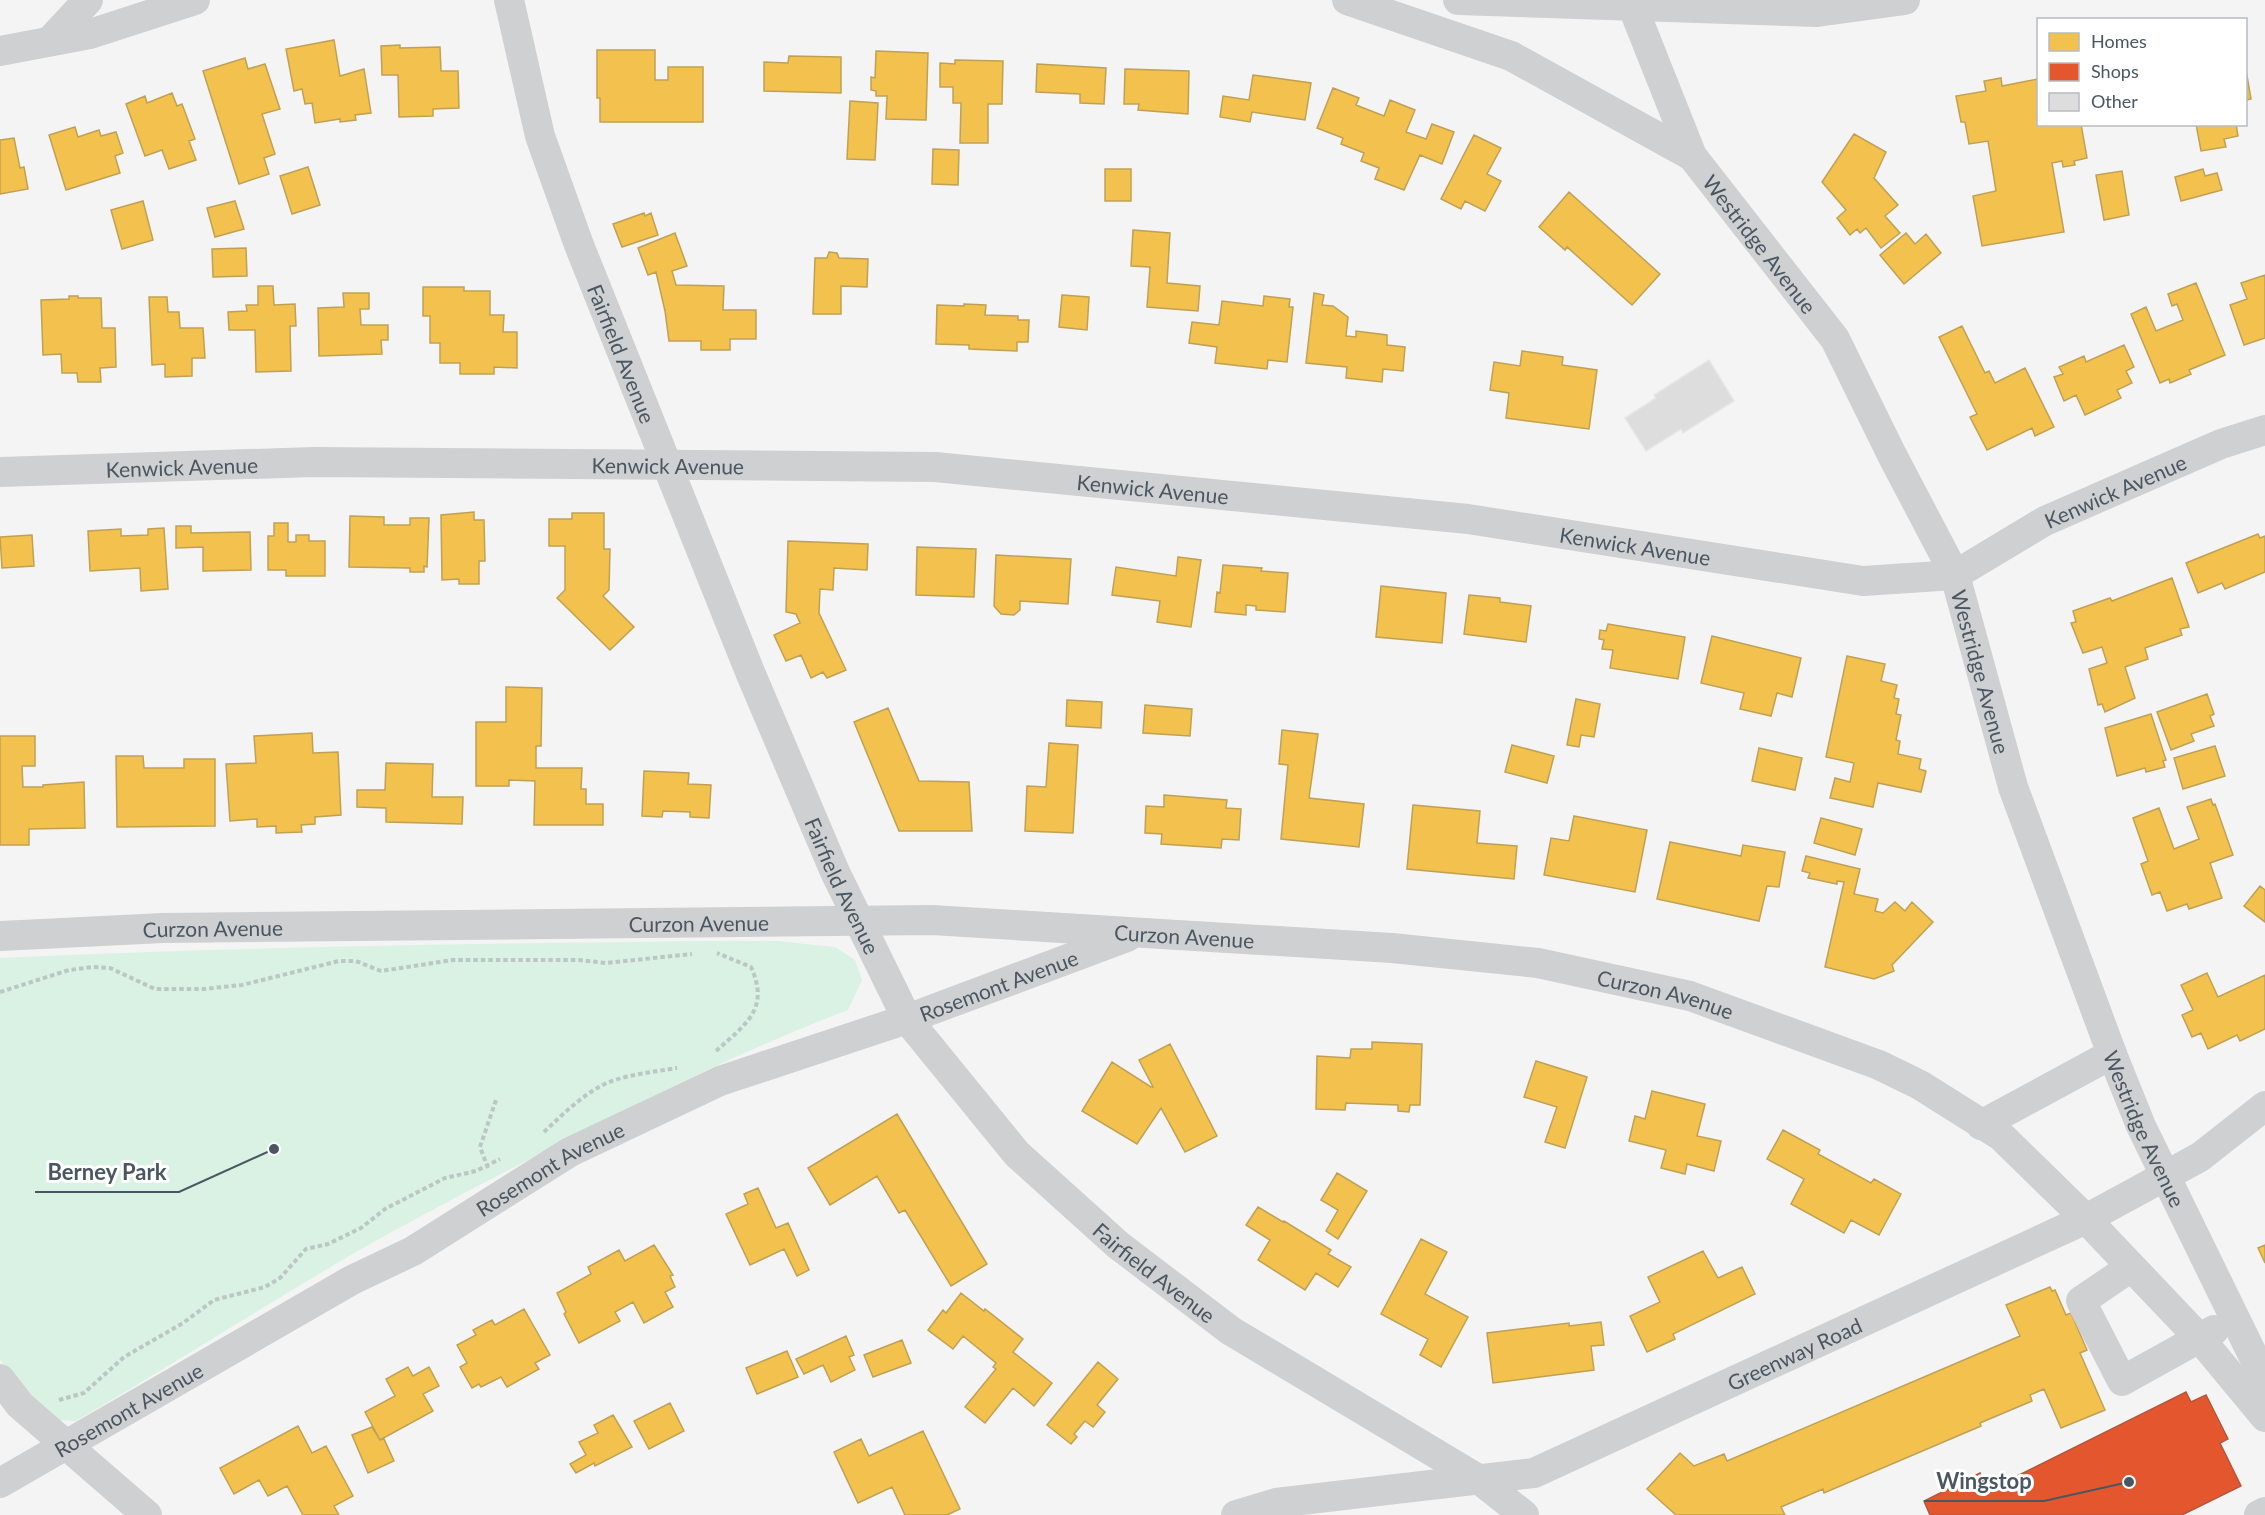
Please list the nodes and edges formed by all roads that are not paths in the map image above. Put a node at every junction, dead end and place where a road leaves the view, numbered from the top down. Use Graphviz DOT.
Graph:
graph roads {
  1 [pos="88,0"];
  2 [pos="195,0"];
  3 [pos="509,0"];
  4 [pos="1347,0"];
  5 [pos="1458,0"];
  6 [pos="1905,0"];
  7 [pos="1632,3"];
  8 [pos="51,40"];
  9 [pos="0,51"];
  10 [pos="1692,156"];
  11 [pos="2265,430"];
  12 [pos="668,465"];
  13 [pos="0,472"];
  14 [pos="1955,575"];
  15 [pos="859,922"];
  16 [pos="1138,933"];
  17 [pos="0,936"];
  18 [pos="907,1019"];
  19 [pos="2112,1054"];
  20 [pos="2265,1106"];
  21 [pos="1981,1125"];
  22 [pos="2165,1176"];
  23 [pos="2086,1219"];
  24 [pos="2131,1267"];
  25 [pos="2234,1316"];
  26 [pos="2199,1339"];
  27 [pos="0,1379"];
  28 [pos="2265,1380"];
  29 [pos="2265,1417"];
  30 [pos="66,1445"];
  31 [pos="1480,1480"];
  32 [pos="0,1483"];
  33 [pos="2265,1512"];
  34 [pos="147,1515"];
  35 [pos="1236,1515"];
  36 [pos="1524,1515"];
  37 [pos="2259,1515"];
  1 -- 8 [label="street"];
  2 -- 8 [label="street"];
  3 -- 12 [label="street, Fairfield Avenue"];
  4 -- 10 [label="street"];
  5 -- 7 [label="street"];
  6 -- 7 [label="street"];
  7 -- 10 [label="street, Westridge Avenue"];
  8 -- 9 [label="street"];
  10 -- 14 [label="street, Westridge Avenue"];
  11 -- 14 [label="street, Kenwick Avenue"];
  12 -- 13 [label="street, Kenwick Avenue"];
  12 -- 14 [label="street, Kenwick Avenue"];
  12 -- 15 [label="street, Fairfield Avenue"];
  14 -- 19 [label="street, Westridge Avenue"];
  15 -- 16 [label="street, Curzon Avenue"];
  15 -- 17 [label="street, Curzon Avenue"];
  15 -- 18 [label="street, Fairfield Avenue"];
  16 -- 18 [label="street, Rosemont Avenue"];
  16 -- 21 [label="street, Curzon Avenue"];
  18 -- 30 [label="street, Rosemont Avenue"];
  18 -- 31 [label="street, Fairfield Avenue"];
  19 -- 21 [label="street"];
  19 -- 22 [label="street, Westridge Avenue"];
  20 -- 22 [label="street"];
  21 -- 23 [label="street, Curzon Avenue"];
  22 -- 23 [label="street"];
  22 -- 25 [label="street, Westridge Avenue"];
  23 -- 24 [label="street"];
  23 -- 31 [label="street, Greenway Road"];
  24 -- 26 [label="street"];
  24 -- 26 [label="street"];
  25 -- 26 [label="street"];
  25 -- 28 [label="street, Westridge Avenue"];
  26 -- 29 [label="street"];
  27 -- 30 [label="street"];
  30 -- 32 [label="street, Rosemont Avenue"];
  30 -- 34 [label="street"];
  31 -- 35 [label="street, Greenway Road"];
  31 -- 36 [label="street, Fairfield Avenue"];
  33 -- 37 [label="street"];
}
